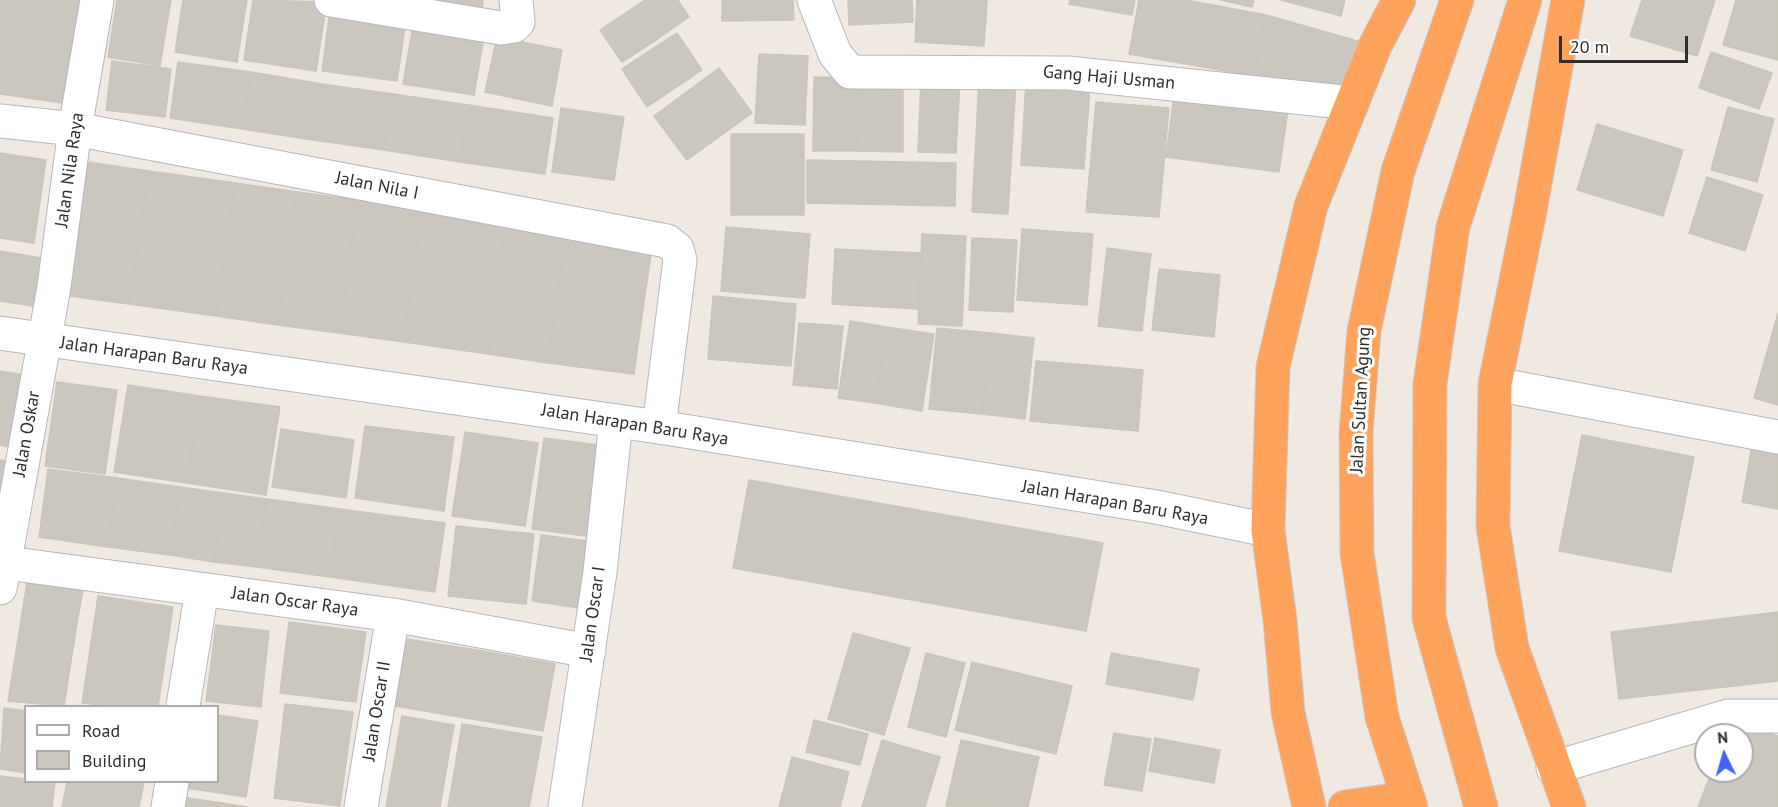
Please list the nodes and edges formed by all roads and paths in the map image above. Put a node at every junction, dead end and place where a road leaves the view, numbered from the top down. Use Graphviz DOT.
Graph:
graph roads {
  1 [pos="97,0"];
  2 [pos="331,0"];
  3 [pos="814,0"];
  4 [pos="1399,0"];
  5 [pos="1457,0"];
  6 [pos="1525,0"];
  7 [pos="1568,0"];
  8 [pos="516,12"];
  9 [pos="1352,103"];
  10 [pos="0,121"];
  11 [pos="75,129"];
  12 [pos="0,333"];
  13 [pos="44,340"];
  14 [pos="1494,384"];
  15 [pos="616,421"];
  16 [pos="659,427"];
  17 [pos="1778,437"];
  18 [pos="1268,530"];
  19 [pos="1,571"];
  20 [pos="202,590"];
  21 [pos="393,615"];
  22 [pos="589,651"];
  23 [pos="183,705"];
  24 [pos="1778,716"];
  25 [pos="1553,768"];
  26 [pos="171,783"];
  27 [pos="1477,798"];
  28 [pos="1409,803"];
  29 [pos="168,807"];
  30 [pos="362,807"];
  31 [pos="565,807"];
  32 [pos="1309,807"];
  33 [pos="1345,807"];
  34 [pos="1569,807"];
  1 -- 11 [label="street, Jalan Nila Raya"];
  2 -- 8 [label="street"];
  3 -- 9 [label="street, Gang Haji Usman"];
  4 -- 9 [label="highway"];
  5 -- 28 [label="highway, Jalan Sultan Agung"];
  6 -- 27 [label="highway"];
  7 -- 14 [label="highway"];
  9 -- 18 [label="highway"];
  10 -- 11 [label="street, Jalan Nila I"];
  11 -- 13 [label="street, Jalan Nila Raya"];
  11 -- 16 [label="street, Jalan Nila I"];
  12 -- 13 [label="street, Jalan Harapan Baru Raya"];
  13 -- 15 [label="street, Jalan Harapan Baru Raya"];
  13 -- 19 [label="street, Jalan Oskar"];
  14 -- 17 [label="street"];
  14 -- 25 [label="highway"];
  15 -- 16 [label="street, Jalan Harapan Baru Raya"];
  15 -- 22 [label="street, Jalan Oscar I"];
  16 -- 18 [label="street, Jalan Harapan Baru Raya"];
  18 -- 32 [label="highway"];
  19 -- 20 [label="street, Jalan Oscar Raya"];
  20 -- 21 [label="street, Jalan Oscar Raya"];
  20 -- 23 [label="street"];
  21 -- 22 [label="street, Jalan Oscar Raya"];
  21 -- 30 [label="street, Jalan Oscar II"];
  22 -- 31 [label="street, Jalan Oscar I"];
  24 -- 25 [label="street"];
  25 -- 34 [label="highway"];
  26 -- 29 [label="street"];
  28 -- 33 [label="highway"];
}
